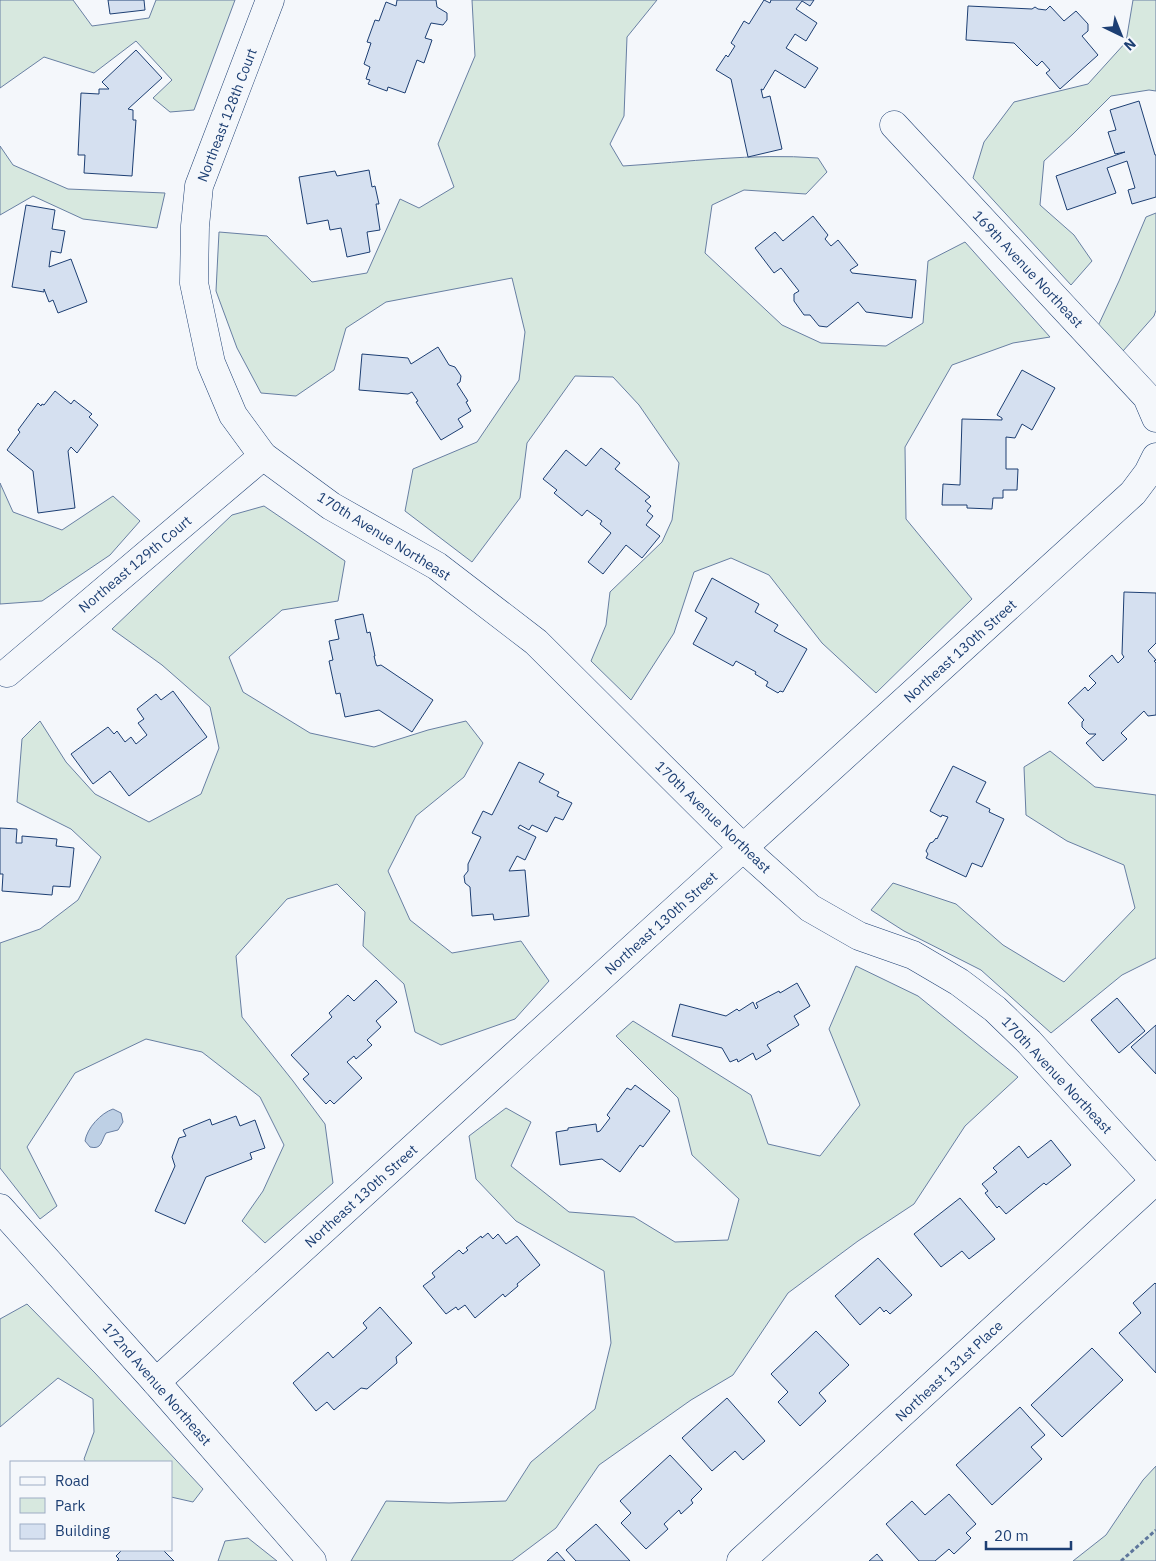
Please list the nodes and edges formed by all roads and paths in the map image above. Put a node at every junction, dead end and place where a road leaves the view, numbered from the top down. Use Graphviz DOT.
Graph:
graph roads {
  1 [pos="270,0"];
  2 [pos="894,125"];
  3 [pos="1156,418"];
  4 [pos="263,456"];
  5 [pos="1156,457"];
  6 [pos="7,673"];
  7 [pos="743,848"];
  8 [pos="1156,1180"];
  9 [pos="0,1208"];
  10 [pos="156,1382"];
  11 [pos="1156,1530"];
  12 [pos="312,1561"];
  13 [pos="741,1561"];
  14 [pos="1121,1561"];
  1 -- 4 [label="street, Northeast 128th Court"];
  2 -- 3 [label="street, 169th Avenue Northeast"];
  4 -- 6 [label="street, Northeast 129th Court"];
  4 -- 7 [label="street, 170th Avenue Northeast"];
  5 -- 7 [label="street, Northeast 130th Street"];
  7 -- 8 [label="street, 170th Avenue Northeast"];
  7 -- 10 [label="street, Northeast 130th Street"];
  8 -- 13 [label="street, Northeast 131st Place"];
  9 -- 10 [label="street, 172nd Avenue Northeast"];
  10 -- 12 [label="street, 172nd Avenue Northeast"];
  11 -- 14 [label="path"];
}
